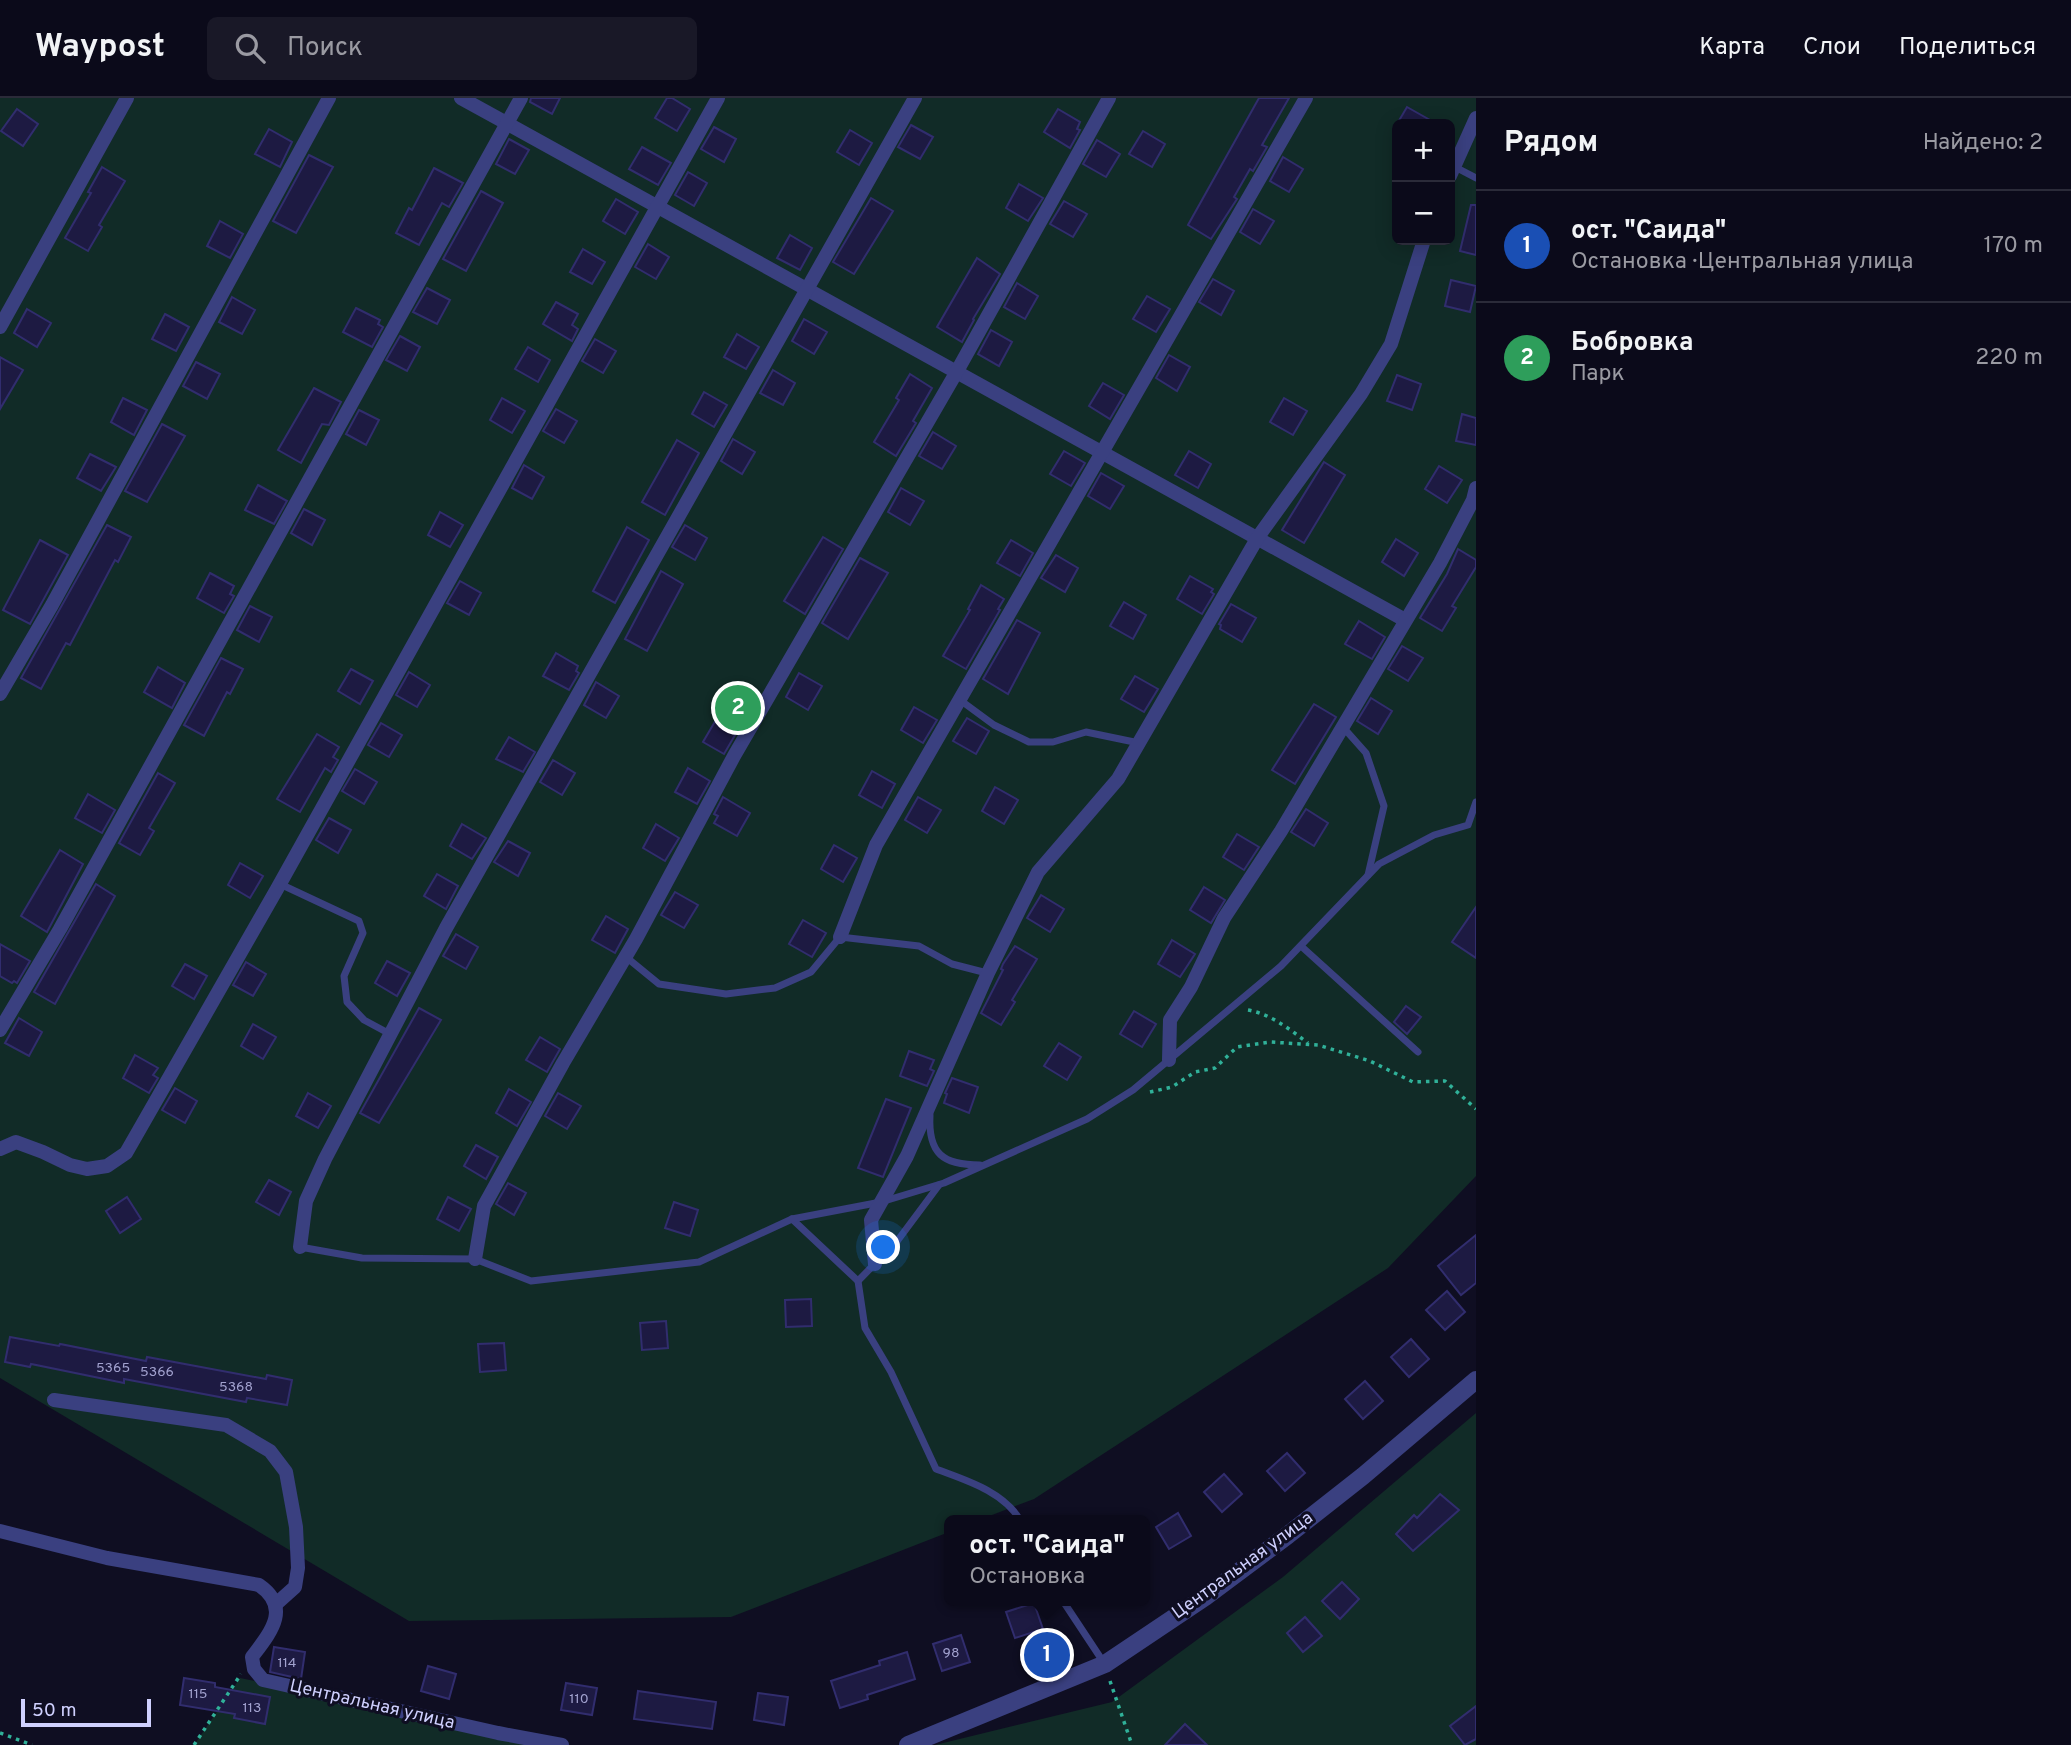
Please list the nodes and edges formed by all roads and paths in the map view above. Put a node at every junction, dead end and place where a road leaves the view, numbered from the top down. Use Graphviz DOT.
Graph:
graph roads {
  1 [pos="127,98"];
  2 [pos="329,98"];
  3 [pos="461,98"];
  4 [pos="521,98"];
  5 [pos="718,98"];
  6 [pos="915,98"];
  7 [pos="1109,98"];
  8 [pos="1306,98"];
  9 [pos="1476,118"];
  10 [pos="507,122"];
  11 [pos="1455,164"];
  12 [pos="1455,172"];
  13 [pos="1476,177"];
  14 [pos="658,207"];
  15 [pos="1422,245"];
  16 [pos="807,290"];
  17 [pos="0,327"];
  18 [pos="956,373"];
  19 [pos="1100,453"];
  20 [pos="1476,488"];
  21 [pos="1258,537"];
  22 [pos="1405,620"];
  23 [pos="0,694"];
  24 [pos="960,699"];
  25 [pos="1342,726"];
  26 [pos="1139,743"];
  27 [pos="1476,802"];
  28 [pos="1367,876"];
  29 [pos="280,884"];
  30 [pos="840,937"];
  31 [pos="1301,946"];
  32 [pos="626,957"];
  33 [pos="988,974"];
  34 [pos="1232,1007"];
  35 [pos="0,1030"];
  36 [pos="390,1034"];
  37 [pos="1309,1044"];
  38 [pos="1418,1052"];
  39 [pos="1169,1060"];
  40 [pos="1145,1093"];
  41 [pos="930,1103"];
  42 [pos="1476,1109"];
  43 [pos="0,1149"];
  44 [pos="983,1165"];
  45 [pos="939,1185"];
  46 [pos="881,1202"];
  47 [pos="792,1219"];
  48 [pos="300,1247"];
  49 [pos="475,1259"];
  50 [pos="875,1264"];
  51 [pos="858,1280"];
  52 [pos="1476,1380"];
  53 [pos="54,1400"];
  54 [pos="1017,1515"];
  55 [pos="0,1531"];
  56 [pos="276,1604"];
  57 [pos="1066,1606"];
  58 [pos="252,1657"];
  59 [pos="1105,1664"];
  60 [pos="0,1733"];
  61 [pos="32,1745"];
  62 [pos="194,1745"];
  63 [pos="562,1745"];
  64 [pos="908,1745"];
  65 [pos="1132,1745"];
  1 -- 17 [label="street"];
  2 -- 23 [label="street"];
  3 -- 10 [label="street"];
  4 -- 10 [label="street"];
  5 -- 14 [label="street"];
  6 -- 16 [label="street"];
  7 -- 18 [label="street"];
  8 -- 19 [label="street"];
  9 -- 11 [label="street"];
  10 -- 14 [label="street"];
  10 -- 35 [label="street"];
  12 -- 13 [label="lane"];
  14 -- 16 [label="street"];
  14 -- 29 [label="street"];
  15 -- 21 [label="street"];
  16 -- 18 [label="street"];
  16 -- 36 [label="street"];
  18 -- 19 [label="street"];
  18 -- 32 [label="street"];
  19 -- 21 [label="street"];
  19 -- 24 [label="street"];
  20 -- 22 [label="street"];
  21 -- 22 [label="street"];
  21 -- 26 [label="street"];
  22 -- 25 [label="street"];
  24 -- 26 [label="lane"];
  24 -- 30 [label="street"];
  25 -- 28 [label="lane"];
  25 -- 39 [label="street"];
  26 -- 33 [label="street"];
  27 -- 28 [label="lane"];
  28 -- 31 [label="lane"];
  29 -- 36 [label="lane"];
  29 -- 43 [label="street"];
  30 -- 32 [label="lane"];
  30 -- 33 [label="lane"];
  31 -- 34 [label="lane"];
  31 -- 38 [label="lane"];
  32 -- 49 [label="street"];
  33 -- 41 [label="street"];
  34 -- 37 [label="path"];
  34 -- 39 [label="lane"];
  36 -- 48 [label="street"];
  37 -- 40 [label="path"];
  37 -- 42 [label="path"];
  39 -- 44 [label="lane"];
  41 -- 44 [label="lane"];
  41 -- 46 [label="street"];
  44 -- 45 [label="lane"];
  45 -- 46 [label="lane"];
  45 -- 50 [label="lane"];
  46 -- 47 [label="lane"];
  46 -- 50 [label="street"];
  47 -- 49 [label="lane"];
  47 -- 51 [label="lane"];
  48 -- 49 [label="lane"];
  50 -- 51 [label="lane"];
  51 -- 54 [label="lane"];
  52 -- 59 [label="street, Центральная улица"];
  53 -- 56 [label="street"];
  55 -- 56 [label="street"];
  56 -- 58 [label="street"];
  57 -- 59 [label="lane"];
  58 -- 62 [label="path"];
  58 -- 63 [label="street, Центральная улица"];
  59 -- 64 [label="street, Центральная улица"];
  59 -- 65 [label="path"];
  60 -- 61 [label="path"];
}
